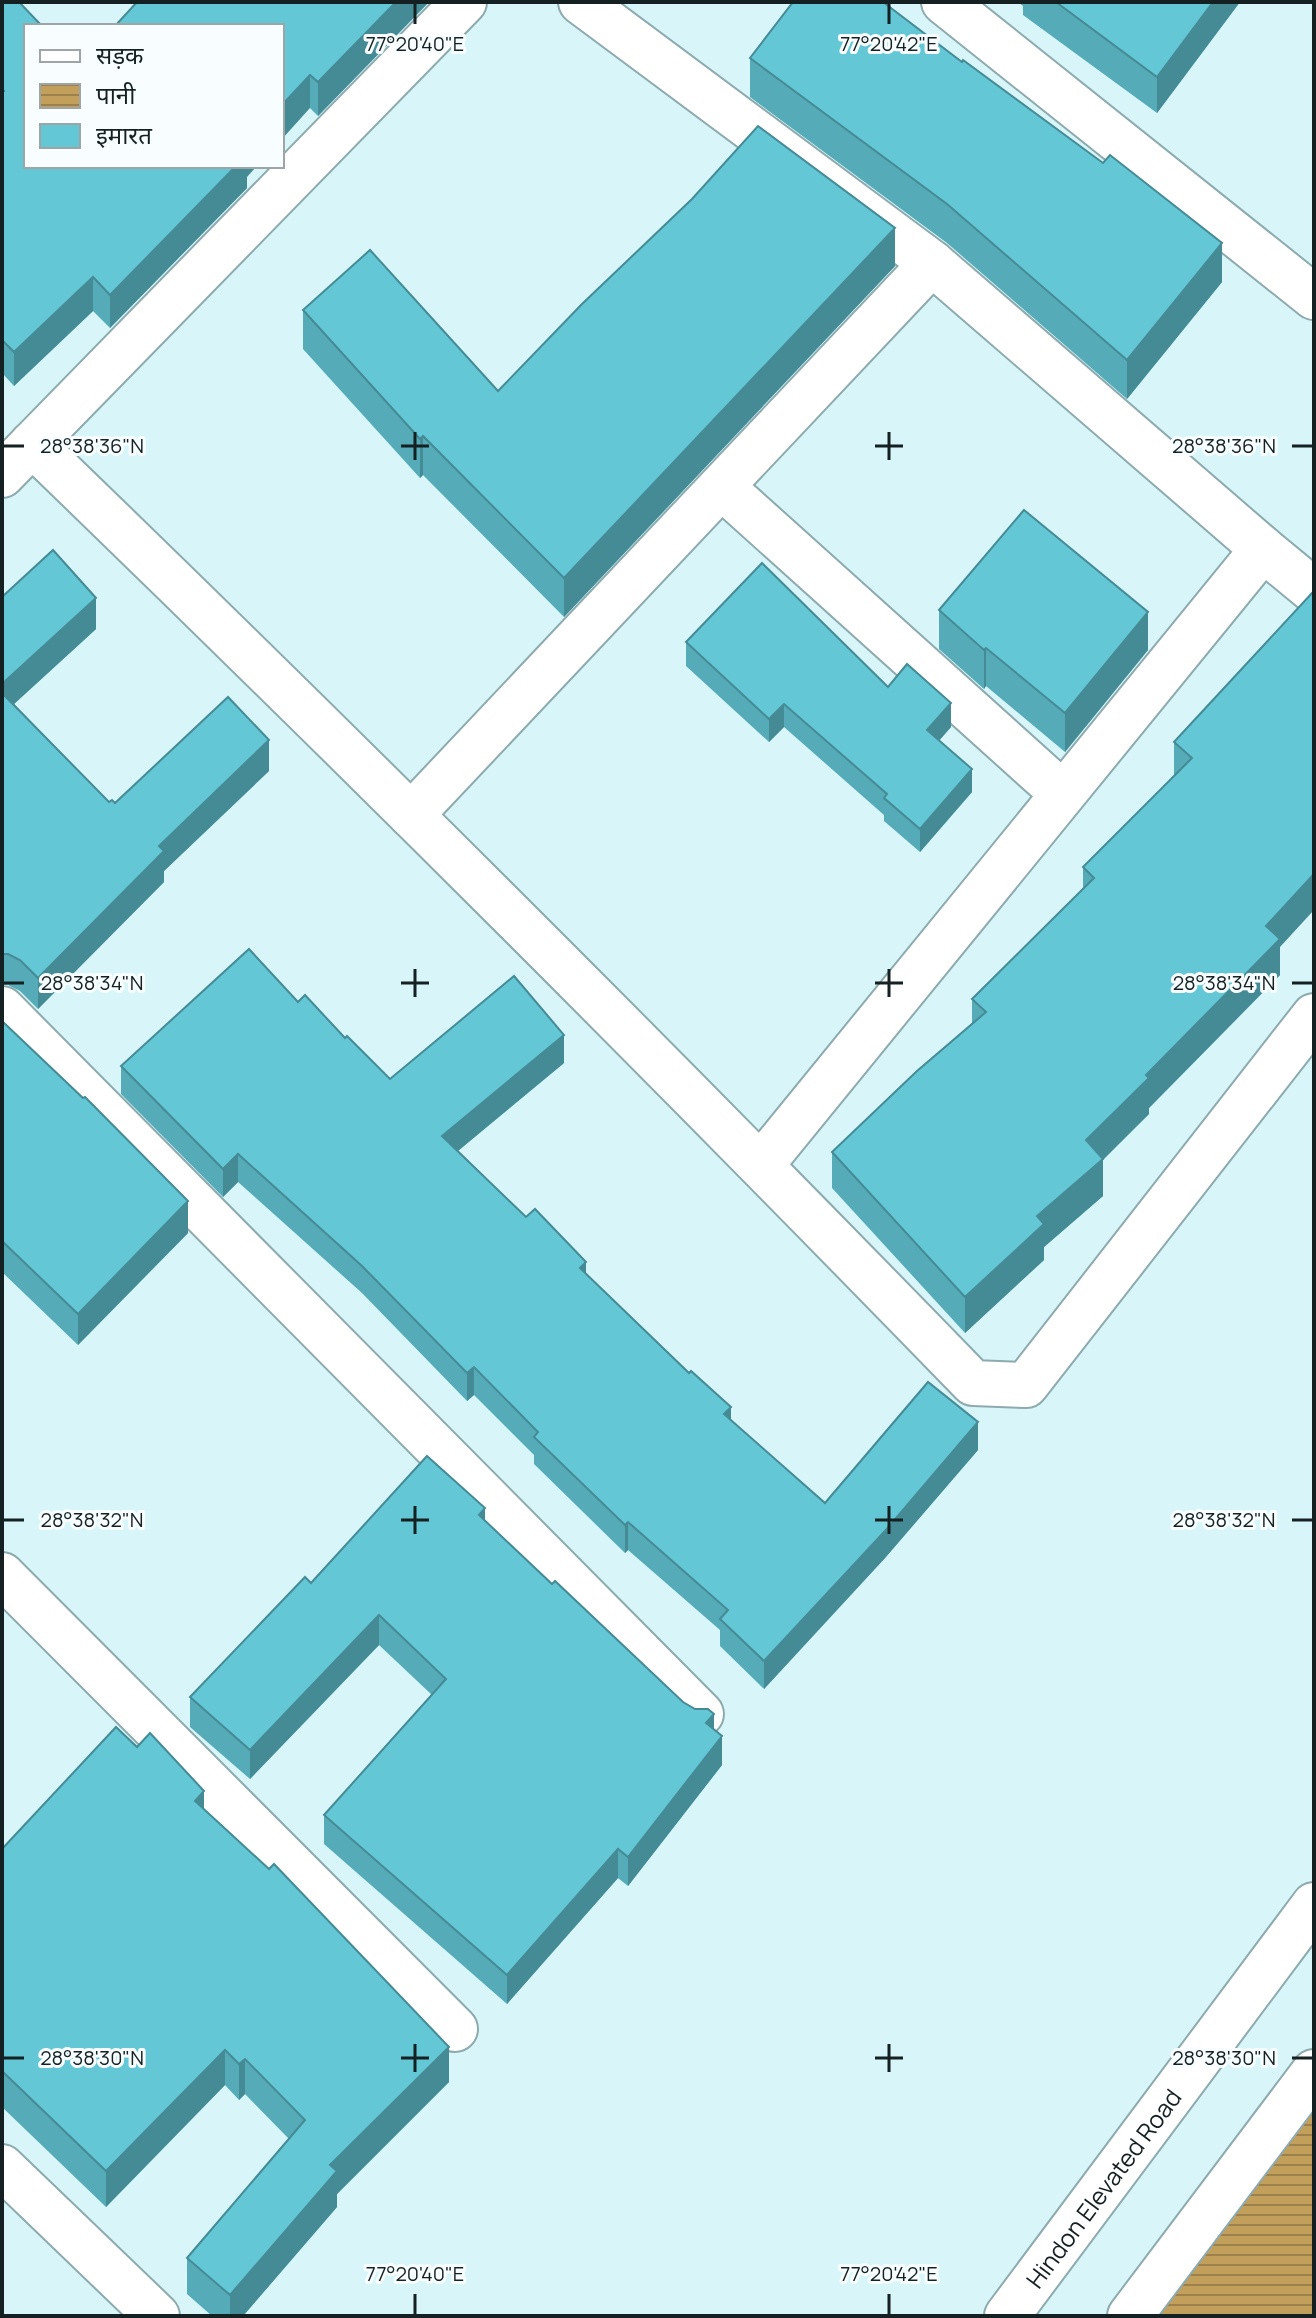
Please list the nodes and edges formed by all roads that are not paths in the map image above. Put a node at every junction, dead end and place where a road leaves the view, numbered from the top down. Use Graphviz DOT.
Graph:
graph roads {
  1 [pos="464,2"];
  2 [pos="581,2"];
  3 [pos="944,2"];
  4 [pos="932,263"];
  5 [pos="1314,297"];
  6 [pos="32,444"];
  7 [pos="2,475"];
  8 [pos="722,487"];
  9 [pos="1263,549"];
  10 [pos="1314,591"];
  11 [pos="1062,793"];
  12 [pos="411,815"];
  13 [pos="2,1009"];
  14 [pos="1314,1016"];
  15 [pos="761,1165"];
  16 [pos="2,1575"];
  17 [pos="701,1714"];
  18 [pos="1314,1905"];
  19 [pos="455,2029"];
  20 [pos="1314,2072"];
  21 [pos="2,2167"];
  22 [pos="157,2316"];
  23 [pos="1007,2316"];
  24 [pos="1130,2316"];
  1 -- 6 [label="main road"];
  2 -- 4 [label="main road"];
  3 -- 5 [label="main road"];
  4 -- 8 [label="main road"];
  4 -- 9 [label="main road"];
  6 -- 7 [label="main road"];
  6 -- 12 [label="main road"];
  8 -- 11 [label="main road"];
  8 -- 12 [label="main road"];
  9 -- 10 [label="main road"];
  9 -- 11 [label="main road"];
  11 -- 15 [label="main road"];
  12 -- 15 [label="main road"];
  13 -- 17 [label="main road"];
  14 -- 15 [label="main road"];
  16 -- 19 [label="main road"];
  18 -- 23 [label="main road, Hindon Elevated Road"];
  20 -- 24 [label="main road"];
  21 -- 22 [label="main road"];
}
